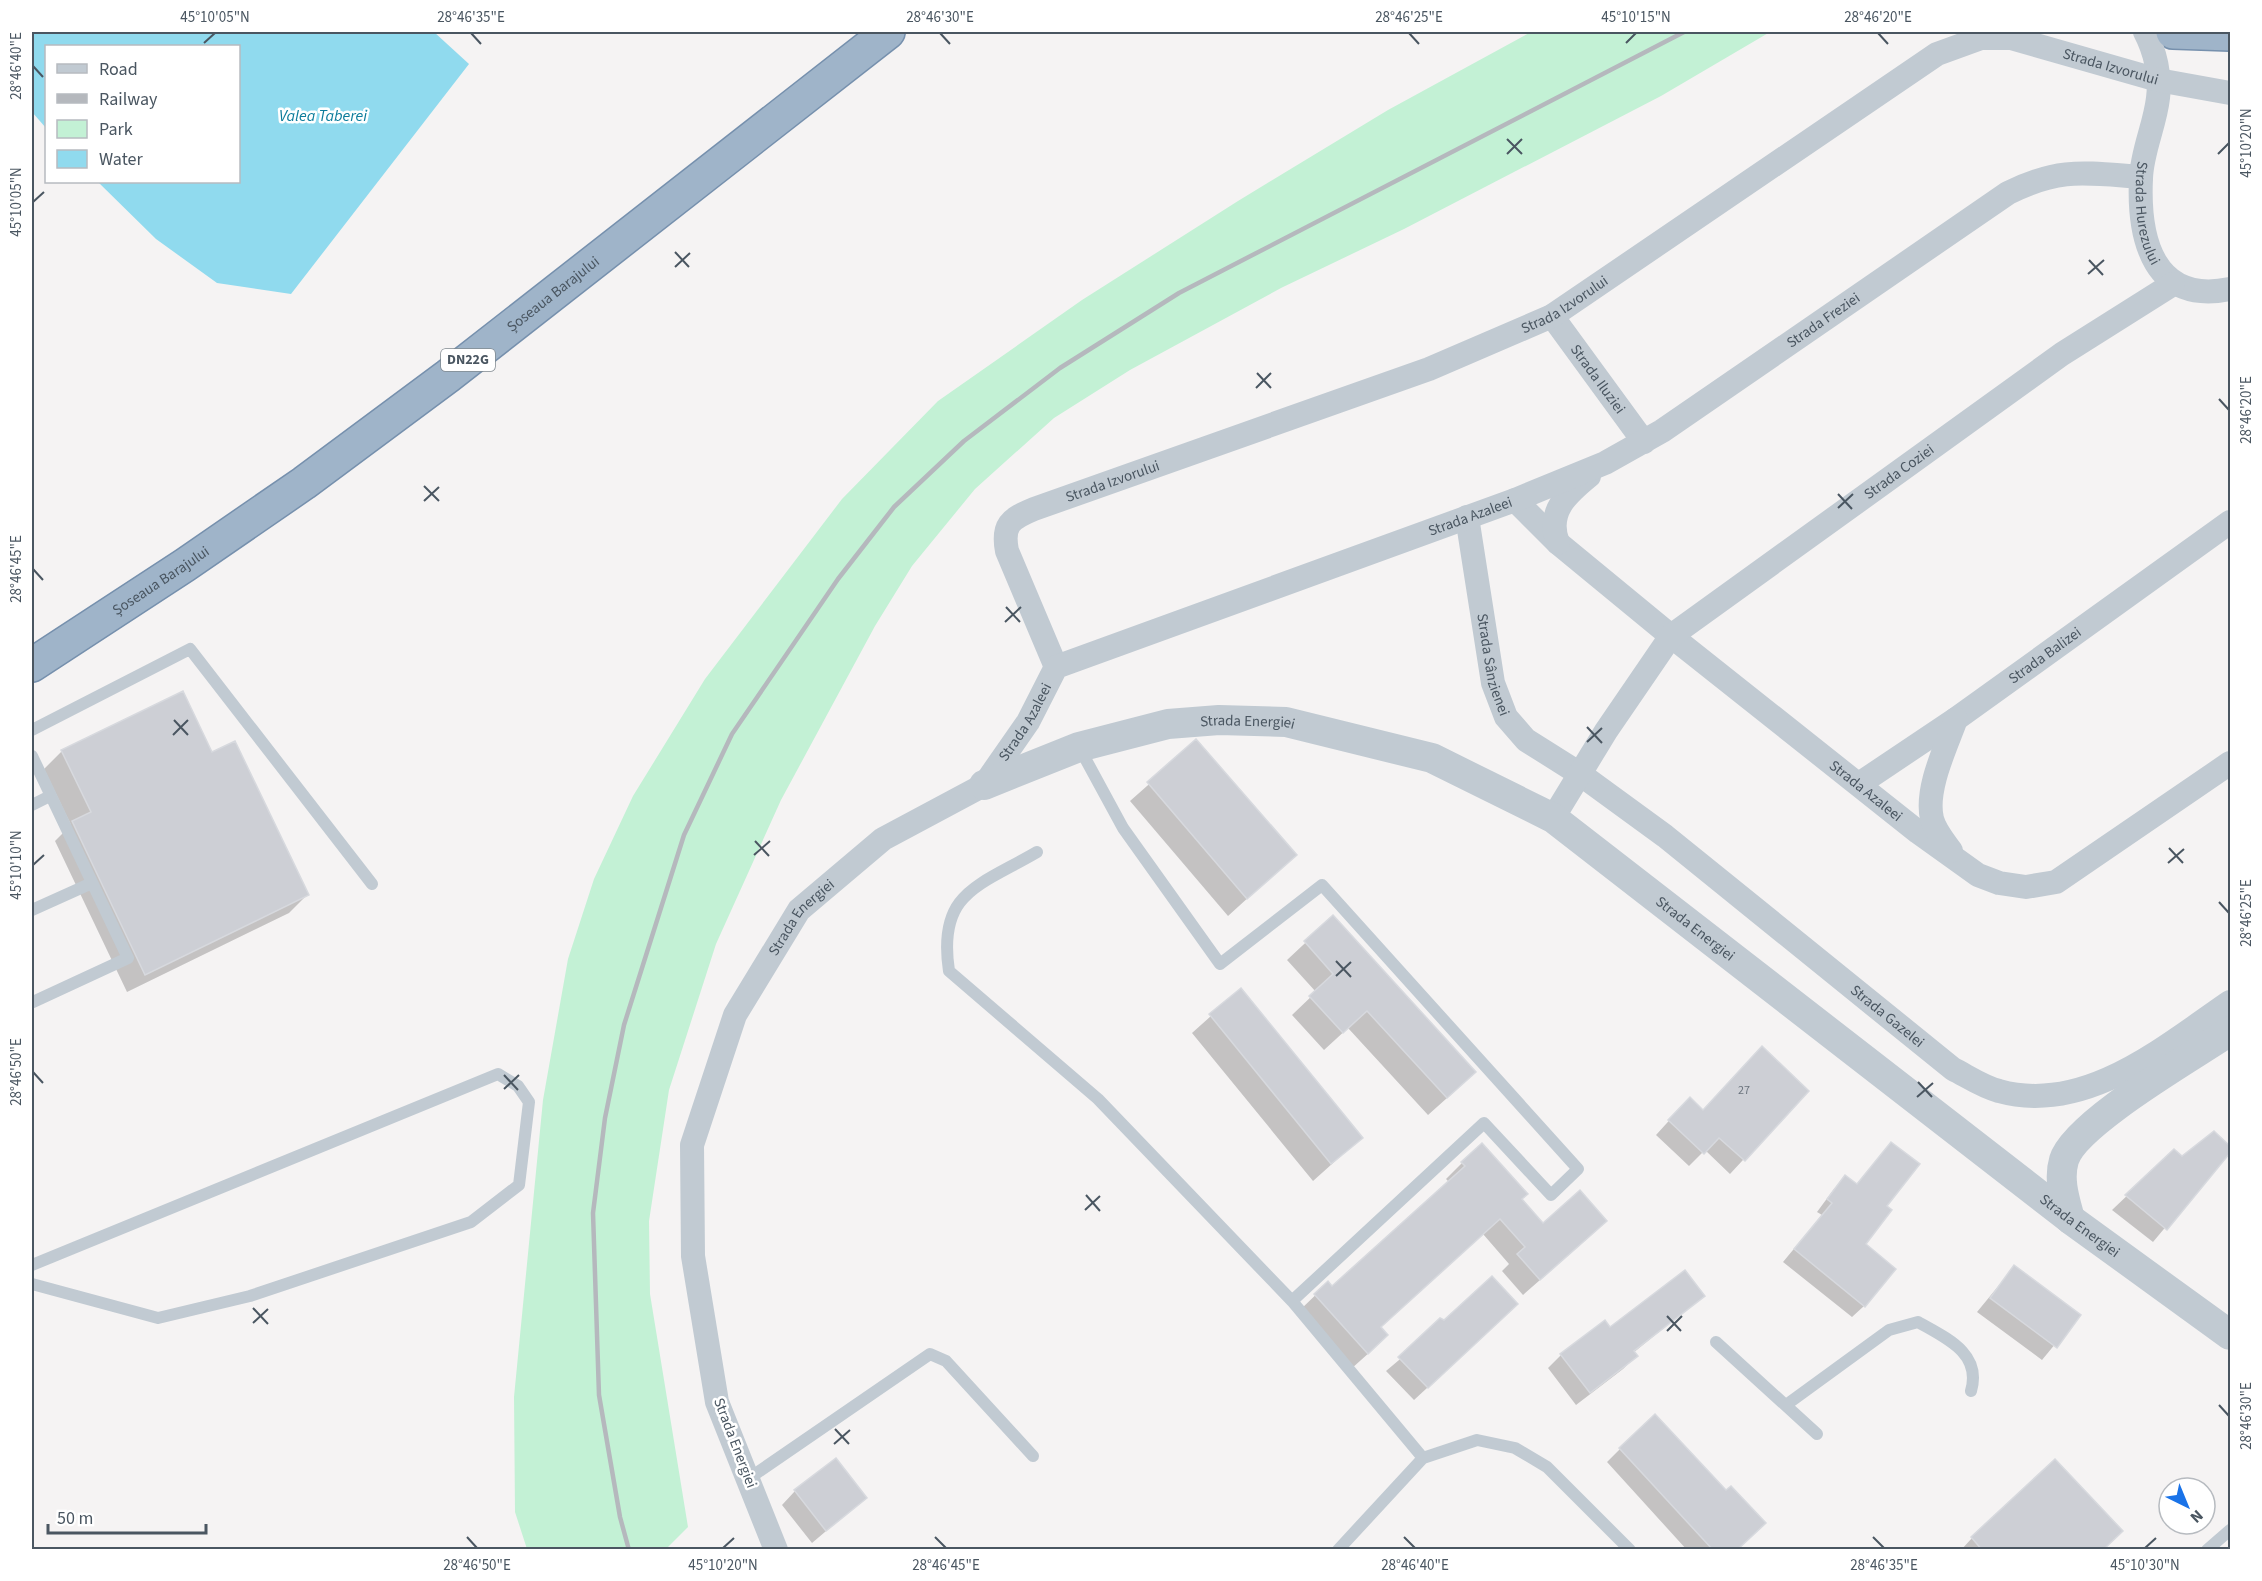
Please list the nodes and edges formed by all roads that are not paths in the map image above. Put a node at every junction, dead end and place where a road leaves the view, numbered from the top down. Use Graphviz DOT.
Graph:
graph roads {
  1 [pos="888,32"];
  2 [pos="2145,32"];
  3 [pos="2173,32"];
  4 [pos="2230,34"];
  5 [pos="2158,80"];
  6 [pos="2230,93"];
  7 [pos="2141,177"];
  8 [pos="2173,284"];
  9 [pos="2230,289"];
  10 [pos="1552,316"];
  11 [pos="1644,442"];
  12 [pos="1605,463"];
  13 [pos="1515,500"];
  14 [pos="1467,517"];
  15 [pos="2228,530"];
  16 [pos="1558,543"];
  17 [pos="1671,636"];
  18 [pos="32,665"];
  19 [pos="1056,667"];
  20 [pos="1956,719"];
  21 [pos="32,730"];
  22 [pos="1079,747"];
  23 [pos="32,756"];
  24 [pos="2230,763"];
  25 [pos="1580,774"];
  26 [pos="1859,784"];
  27 [pos="984,785"];
  28 [pos="50,796"];
  29 [pos="32,805"];
  30 [pos="1553,818"];
  31 [pos="1037,852"];
  32 [pos="1956,858"];
  33 [pos="92,883"];
  34 [pos="372,884"];
  35 [pos="32,910"];
  36 [pos="33,1002"];
  37 [pos="2230,1002"];
  38 [pos="2230,1031"];
  39 [pos="2070,1219"];
  40 [pos="32,1265"];
  41 [pos="32,1284"];
  42 [pos="1292,1301"];
  43 [pos="2230,1335"];
  44 [pos="1716,1342"];
  45 [pos="1971,1391"];
  46 [pos="1786,1405"];
  47 [pos="1817,1434"];
  48 [pos="1033,1456"];
  49 [pos="1423,1458"];
  50 [pos="748,1479"];
  51 [pos="2230,1530"];
  52 [pos="776,1550"];
  53 [pos="1338,1550"];
  54 [pos="1630,1550"];
  55 [pos="2207,1550"];
  1 -- 18 [label="highway, Șoseaua Barajului / DN22G"];
  2 -- 5 [label="street, Strada Hurezului"];
  3 -- 4 [label="highway"];
  5 -- 6 [label="street, Strada Izvorului"];
  5 -- 7 [label="street, Strada Hurezului"];
  5 -- 10 [label="street, Strada Izvorului"];
  7 -- 8 [label="street, Strada Hurezului"];
  7 -- 11 [label="street, Strada Freziei"];
  8 -- 9 [label="street"];
  8 -- 17 [label="street, Strada Coziei"];
  10 -- 11 [label="street, Strada Iluziei"];
  10 -- 19 [label="street, Strada Izvorului"];
  11 -- 12 [label="street, Strada Freziei"];
  12 -- 13 [label="street, Strada Freziei"];
  12 -- 16 [label="street"];
  13 -- 14 [label="street, Strada Azaleei"];
  13 -- 16 [label="street, Strada Azaleei"];
  14 -- 19 [label="street, Strada Azaleei"];
  14 -- 25 [label="street, Strada Sânzienei"];
  15 -- 20 [label="street, Strada Balizei"];
  16 -- 17 [label="street, Strada Azaleei"];
  17 -- 25 [label="street, Strada Coziei"];
  17 -- 26 [label="street, Strada Azaleei"];
  19 -- 27 [label="street, Strada Azaleei"];
  20 -- 26 [label="street, Strada Balizei"];
  20 -- 32 [label="street, Strada Azaleei"];
  21 -- 34 [label="lane"];
  22 -- 27 [label="street, Strada Energiei"];
  22 -- 30 [label="street, Strada Energiei"];
  22 -- 42 [label="lane"];
  23 -- 28 [label="lane"];
  24 -- 32 [label="street, Strada Azaleei"];
  25 -- 30 [label="street, Strada Coziei"];
  25 -- 37 [label="street, Strada Gazelei"];
  26 -- 32 [label="street, Strada Azaleei"];
  27 -- 50 [label="street, Strada Energiei"];
  28 -- 29 [label="lane"];
  28 -- 33 [label="lane"];
  30 -- 39 [label="street, Strada Energiei"];
  31 -- 42 [label="lane"];
  33 -- 35 [label="lane"];
  33 -- 36 [label="lane"];
  38 -- 39 [label="street"];
  39 -- 43 [label="street, Strada Energiei"];
  40 -- 41 [label="lane"];
  42 -- 49 [label="lane"];
  44 -- 46 [label="lane"];
  45 -- 46 [label="lane"];
  46 -- 47 [label="lane"];
  48 -- 50 [label="lane"];
  49 -- 53 [label="lane"];
  49 -- 54 [label="lane"];
  50 -- 52 [label="street, Strada Energiei"];
  51 -- 55 [label="lane"];
}
